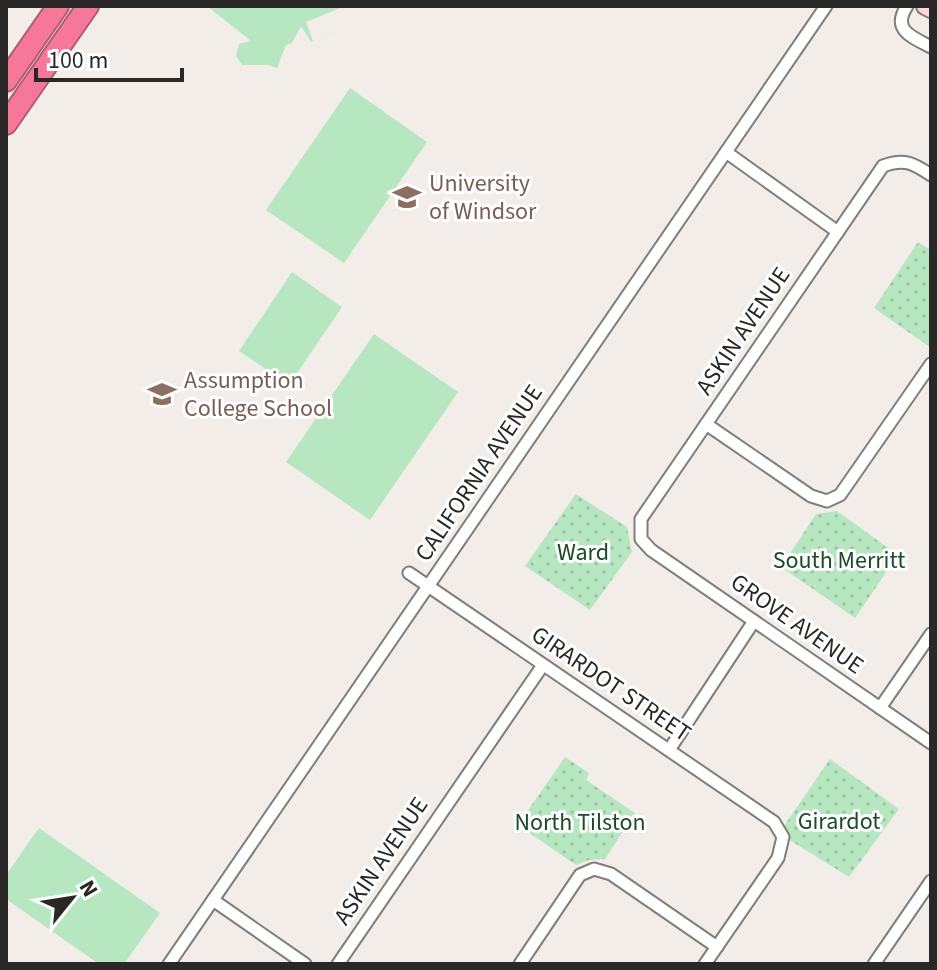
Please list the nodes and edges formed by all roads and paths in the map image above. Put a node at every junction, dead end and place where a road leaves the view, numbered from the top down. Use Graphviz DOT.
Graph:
graph roads {
  1 [pos="58,6"];
  2 [pos="88,6"];
  3 [pos="826,6"];
  4 [pos="907,6"];
  5 [pos="925,6"];
  6 [pos="931,9"];
  7 [pos="931,47"];
  8 [pos="6,81"];
  9 [pos="6,124"];
  10 [pos="726,152"];
  11 [pos="931,175"];
  12 [pos="838,232"];
  13 [pos="931,364"];
  14 [pos="706,424"];
  15 [pos="641,539"];
  16 [pos="409,573"];
  17 [pos="428,586"];
  18 [pos="754,621"];
  19 [pos="931,634"];
  20 [pos="543,665"];
  21 [pos="880,708"];
  22 [pos="931,743"];
  23 [pos="669,750"];
  24 [pos="931,881"];
  25 [pos="213,900"];
  26 [pos="717,947"];
  27 [pos="169,964"];
  28 [pos="305,964"];
  29 [pos="338,964"];
  30 [pos="520,964"];
  31 [pos="705,964"];
  32 [pos="874,964"];
  1 -- 8 [label="highway"];
  2 -- 9 [label="highway"];
  3 -- 10 [label="street, CALIFORNIA AVENUE"];
  4 -- 7 [label="street"];
  5 -- 6 [label="street"];
  10 -- 12 [label="street"];
  10 -- 17 [label="street, CALIFORNIA AVENUE"];
  11 -- 12 [label="street, ASKIN AVENUE"];
  12 -- 14 [label="street, ASKIN AVENUE"];
  13 -- 14 [label="street"];
  14 -- 15 [label="street, ASKIN AVENUE"];
  15 -- 18 [label="street, GROVE AVENUE"];
  16 -- 17 [label="street, GIRARDOT STREET"];
  17 -- 20 [label="street, GIRARDOT STREET"];
  17 -- 25 [label="street, CALIFORNIA AVENUE"];
  18 -- 21 [label="street, GROVE AVENUE"];
  18 -- 23 [label="street"];
  19 -- 21 [label="street"];
  20 -- 23 [label="street, GIRARDOT STREET"];
  20 -- 29 [label="street, ASKIN AVENUE"];
  21 -- 22 [label="street, GROVE AVENUE"];
  23 -- 26 [label="street, GIRARDOT STREET"];
  24 -- 32 [label="street"];
  25 -- 27 [label="street, CALIFORNIA AVENUE"];
  25 -- 28 [label="street"];
  26 -- 30 [label="street"];
  26 -- 31 [label="street"];
}
